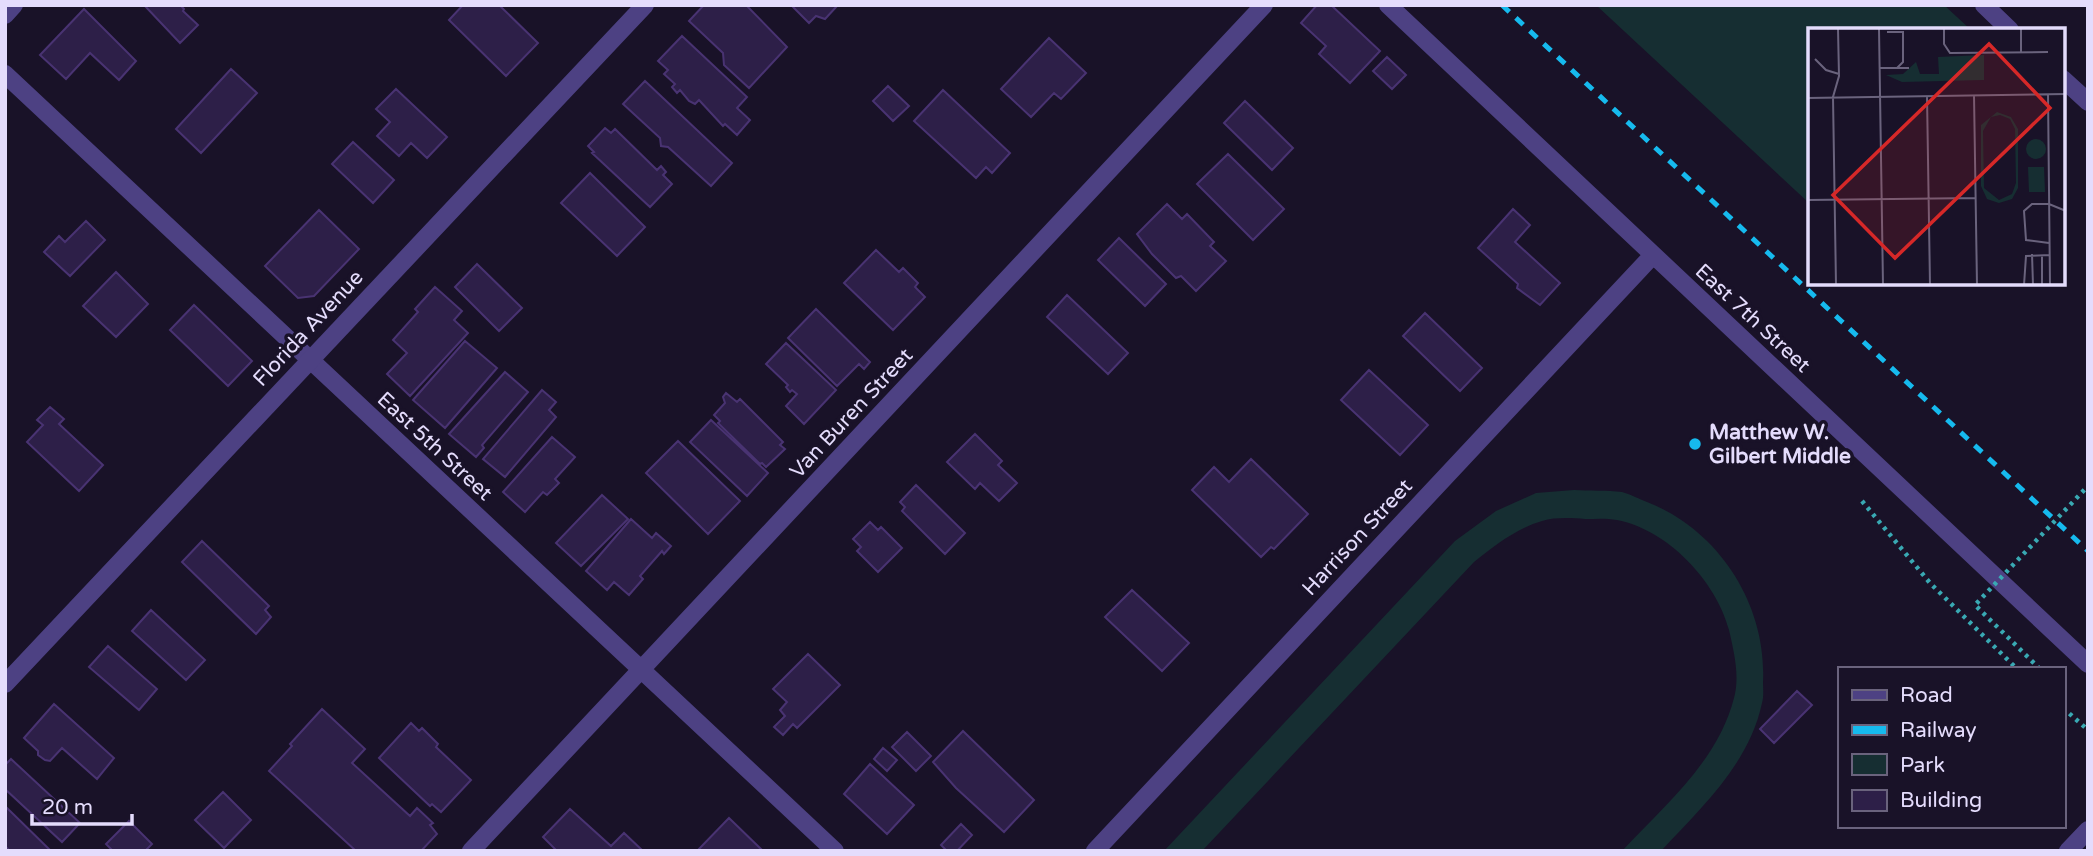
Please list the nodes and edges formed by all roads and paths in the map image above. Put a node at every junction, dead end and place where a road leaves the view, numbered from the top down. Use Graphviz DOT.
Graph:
graph roads {
  1 [pos="15,5"];
  2 [pos="645,5"];
  3 [pos="1264,5"];
  4 [pos="1388,5"];
  5 [pos="1984,5"];
  6 [pos="5,15"];
  7 [pos="2008,28"];
  8 [pos="5,74"];
  9 [pos="2065,81"];
  10 [pos="2088,102"];
  11 [pos="1653,255"];
  12 [pos="310,359"];
  13 [pos="2088,486"];
  14 [pos="1862,501"];
  15 [pos="2088,664"];
  16 [pos="2015,667"];
  17 [pos="2038,667"];
  18 [pos="641,671"];
  19 [pos="5,684"];
  20 [pos="2065,710"];
  21 [pos="2088,730"];
  22 [pos="2088,830"];
  23 [pos="471,851"];
  24 [pos="835,851"];
  25 [pos="1095,851"];
  26 [pos="2068,851"];
  1 -- 6 [label="street"];
  2 -- 12 [label="street, Florida Avenue"];
  3 -- 18 [label="street, Van Buren Street"];
  4 -- 11 [label="street, East 7th Street"];
  5 -- 7 [label="street"];
  8 -- 12 [label="street, East 5th Street"];
  9 -- 10 [label="street"];
  11 -- 15 [label="street, East 7th Street"];
  11 -- 25 [label="street, Harrison Street"];
  12 -- 18 [label="street, East 5th Street"];
  12 -- 19 [label="street, Florida Avenue"];
  13 -- 17 [label="path, bridge"];
  14 -- 16 [label="path"];
  18 -- 23 [label="street, Van Buren Street"];
  18 -- 24 [label="street, East 5th Street"];
  20 -- 21 [label="path"];
  22 -- 26 [label="street"];
}
